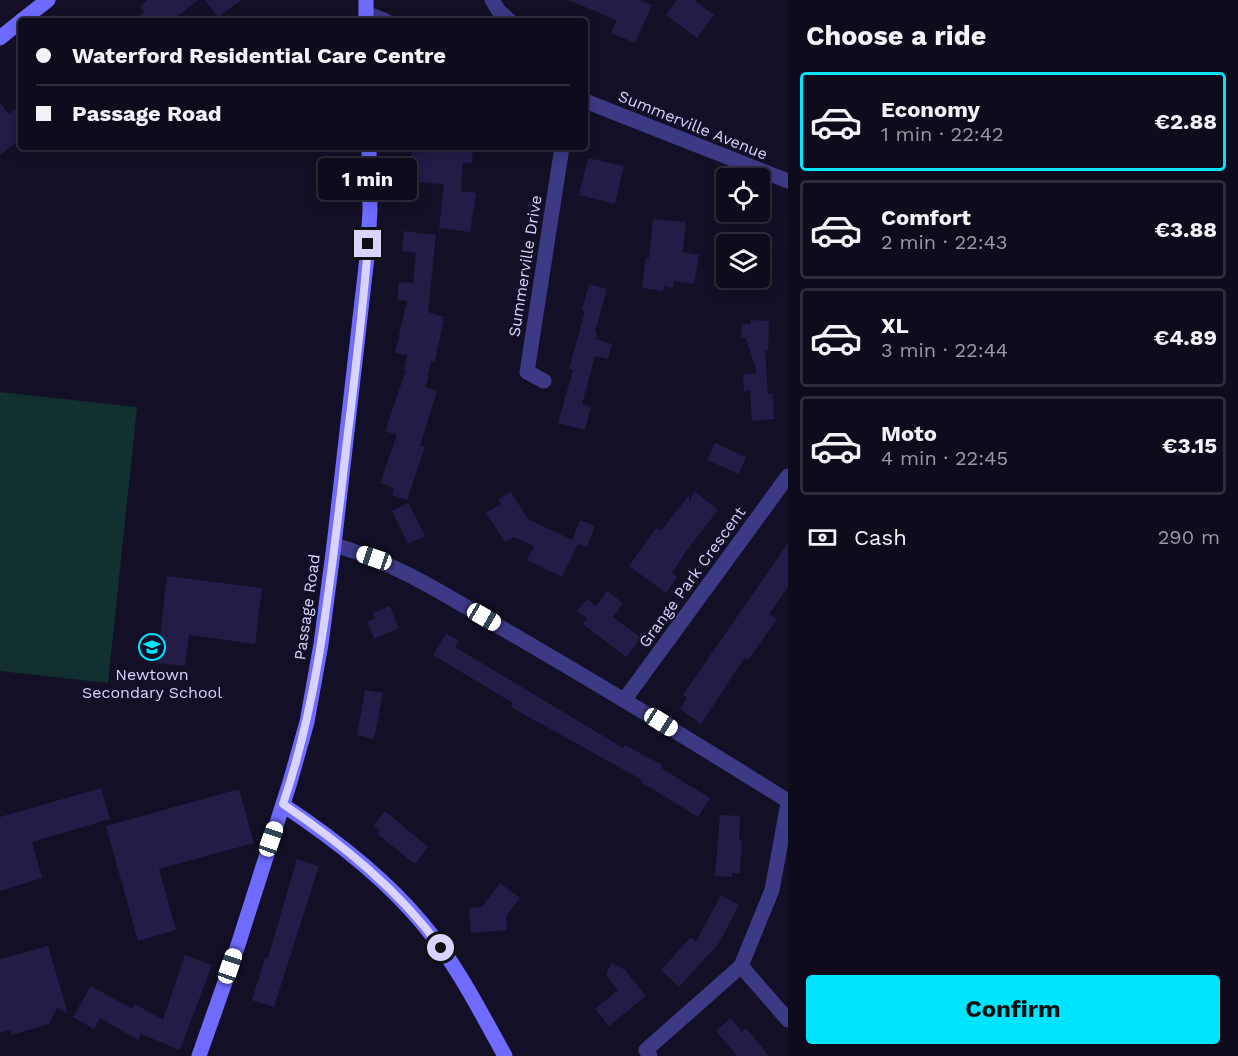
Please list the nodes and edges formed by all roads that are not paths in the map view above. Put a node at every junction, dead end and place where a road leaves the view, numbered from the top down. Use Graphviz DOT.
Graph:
graph roads {
  1 [pos="48,0"];
  2 [pos="492,0"];
  3 [pos="366,11"];
  4 [pos="25,18"];
  5 [pos="380,18"];
  6 [pos="507,18"];
  7 [pos="18,23"];
  8 [pos="0,38"];
  9 [pos="588,102"];
  10 [pos="369,150"];
  11 [pos="562,150"];
  12 [pos="788,182"];
  13 [pos="544,381"];
  14 [pos="788,476"];
  15 [pos="334,545"];
  16 [pos="624,699"];
  17 [pos="788,802"];
  18 [pos="283,804"];
  19 [pos="741,966"];
  20 [pos="788,1020"];
  21 [pos="199,1056"];
  22 [pos="505,1056"];
  23 [pos="650,1056"];
  1 -- 4 [label="main road"];
  2 -- 6 [label="street"];
  3 -- 5 [label="street"];
  7 -- 8 [label="main road"];
  9 -- 12 [label="street, Summerville Avenue"];
  10 -- 15 [label="main road, Passage Road"];
  11 -- 13 [label="street, Summerville Drive"];
  14 -- 16 [label="street, Grange Park Crescent"];
  15 -- 16 [label="street"];
  15 -- 18 [label="main road, Passage Road"];
  16 -- 17 [label="street"];
  17 -- 19 [label="street"];
  18 -- 21 [label="main road, Passage Road"];
  18 -- 22 [label="main road"];
  19 -- 20 [label="street"];
  19 -- 23 [label="street"];
}
